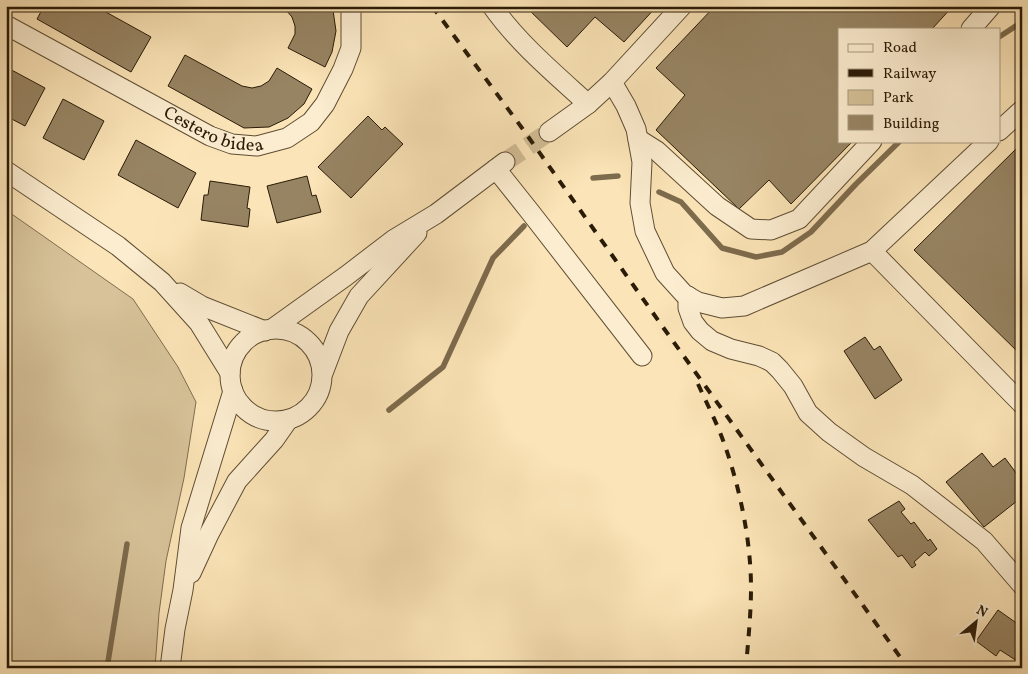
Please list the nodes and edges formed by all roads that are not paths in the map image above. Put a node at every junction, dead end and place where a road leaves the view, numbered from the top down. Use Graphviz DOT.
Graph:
graph roads {
  1 [pos="348,6"];
  2 [pos="492,6"];
  3 [pos="682,6"];
  4 [pos="991,6"];
  5 [pos="6,25"];
  6 [pos="973,28"];
  7 [pos="612,82"];
  8 [pos="588,104"];
  9 [pos="1022,110"];
  10 [pos="1000,130"];
  11 [pos="549,132"];
  12 [pos="638,138"];
  13 [pos="871,142"];
  14 [pos="988,142"];
  15 [pos="6,171"];
  16 [pos="436,214"];
  17 [pos="872,251"];
  18 [pos="162,282"];
  19 [pos="688,296"];
  20 [pos="269,330"];
  21 [pos="642,356"];
  22 [pos="323,373"];
  23 [pos="232,382"];
  24 [pos="1022,404"];
  25 [pos="288,420"];
  26 [pos="1022,585"];
  27 [pos="183,590"];
  28 [pos="170,668"];
  1 -- 5 [label="street, Cestero bidea"];
  2 -- 8 [label="street"];
  3 -- 7 [label="street"];
  4 -- 6 [label="street"];
  7 -- 8 [label="street"];
  7 -- 12 [label="street"];
  8 -- 11 [label="street"];
  9 -- 10 [label="street"];
  12 -- 13 [label="street"];
  12 -- 19 [label="street"];
  14 -- 17 [label="street"];
  15 -- 18 [label="street"];
  16 -- 20 [label="street"];
  16 -- 21 [label="street"];
  16 -- 22 [label="street"];
  17 -- 19 [label="street"];
  17 -- 24 [label="street"];
  18 -- 20 [label="street"];
  18 -- 23 [label="street"];
  19 -- 26 [label="street"];
  20 -- 22 [label="street"];
  20 -- 23 [label="street"];
  22 -- 25 [label="street"];
  23 -- 25 [label="street"];
  23 -- 27 [label="street"];
  25 -- 27 [label="street"];
  27 -- 28 [label="street"];
}
